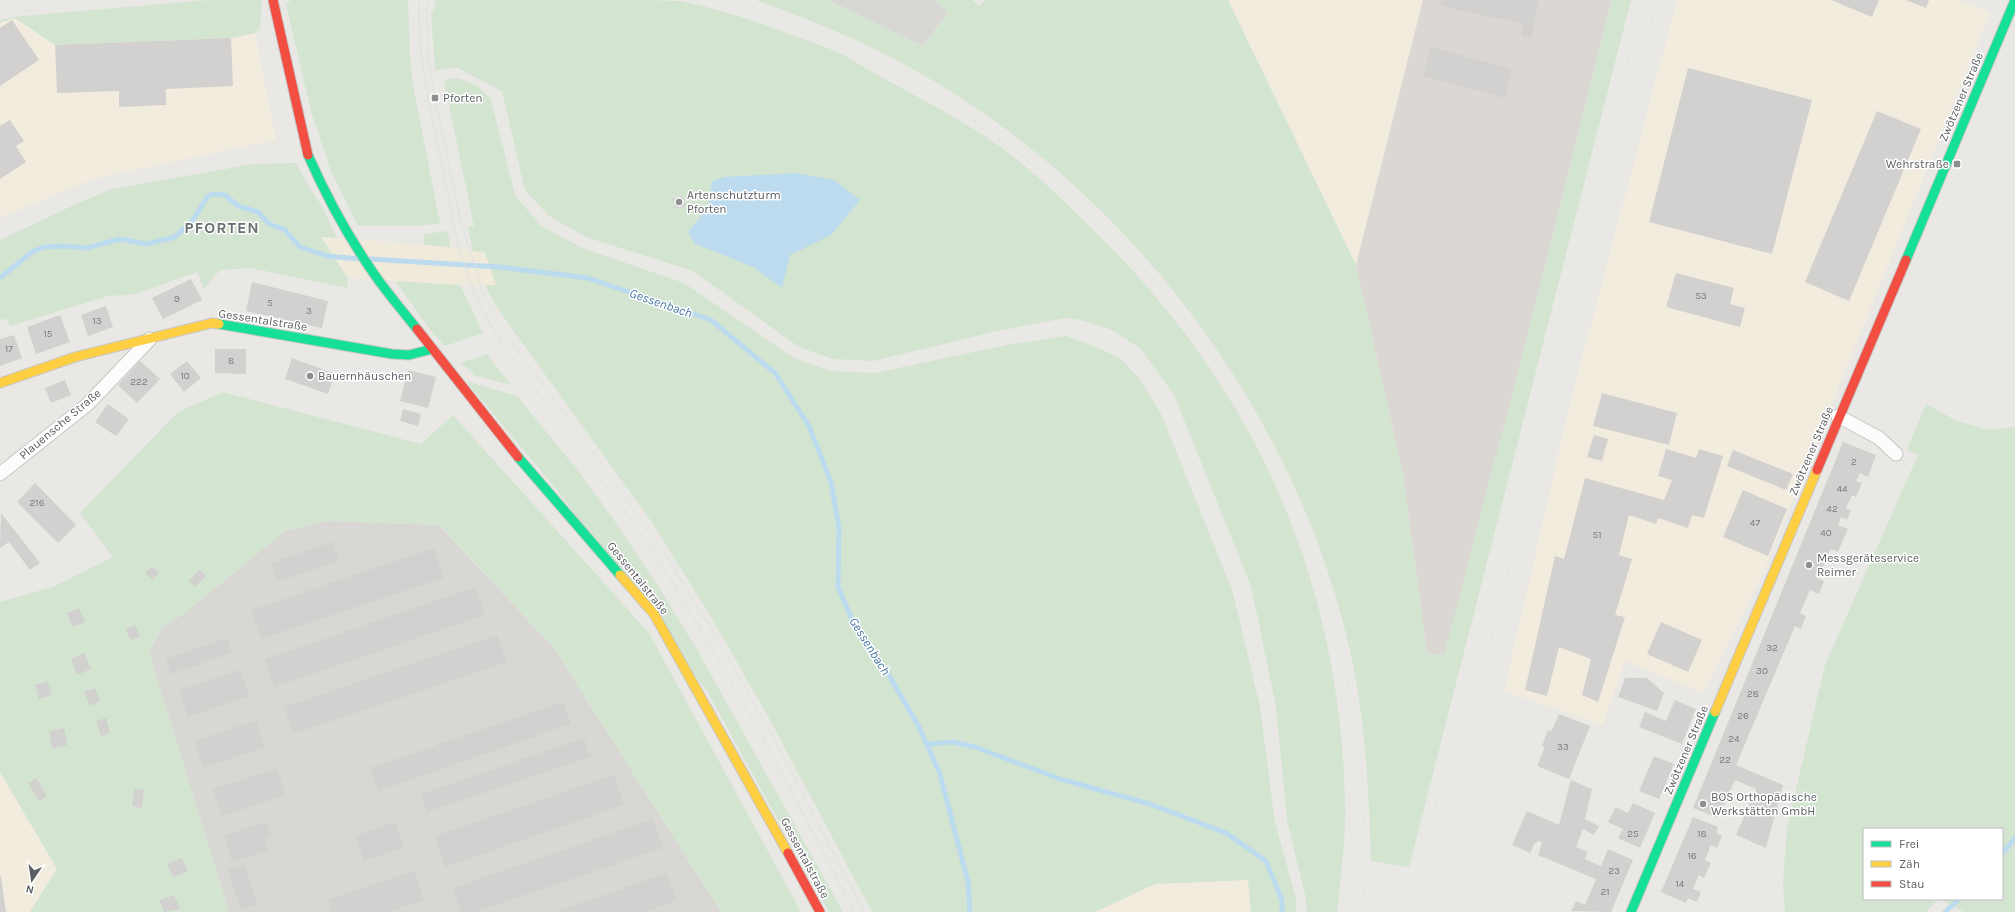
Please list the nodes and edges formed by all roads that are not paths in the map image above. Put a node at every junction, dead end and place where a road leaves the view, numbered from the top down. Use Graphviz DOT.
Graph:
graph roads {
  1 [pos="273,0"];
  2 [pos="2015,0"];
  3 [pos="151,338"];
  4 [pos="432,349"];
  5 [pos="0,383"];
  6 [pos="1838,416"];
  7 [pos="1896,454"];
  8 [pos="0,474"];
  9 [pos="820,912"];
  10 [pos="1631,912"];
  1 -- 4 [label="street, Gessentalstraße"];
  2 -- 6 [label="street, Zwötzener Straße"];
  3 -- 4 [label="street, Gessentalstraße"];
  3 -- 5 [label="street, Gessentalstraße"];
  3 -- 8 [label="street, Plauensche Straße"];
  4 -- 9 [label="street, Gessentalstraße"];
  6 -- 7 [label="street"];
  6 -- 10 [label="street, Zwötzener Straße"];
}
